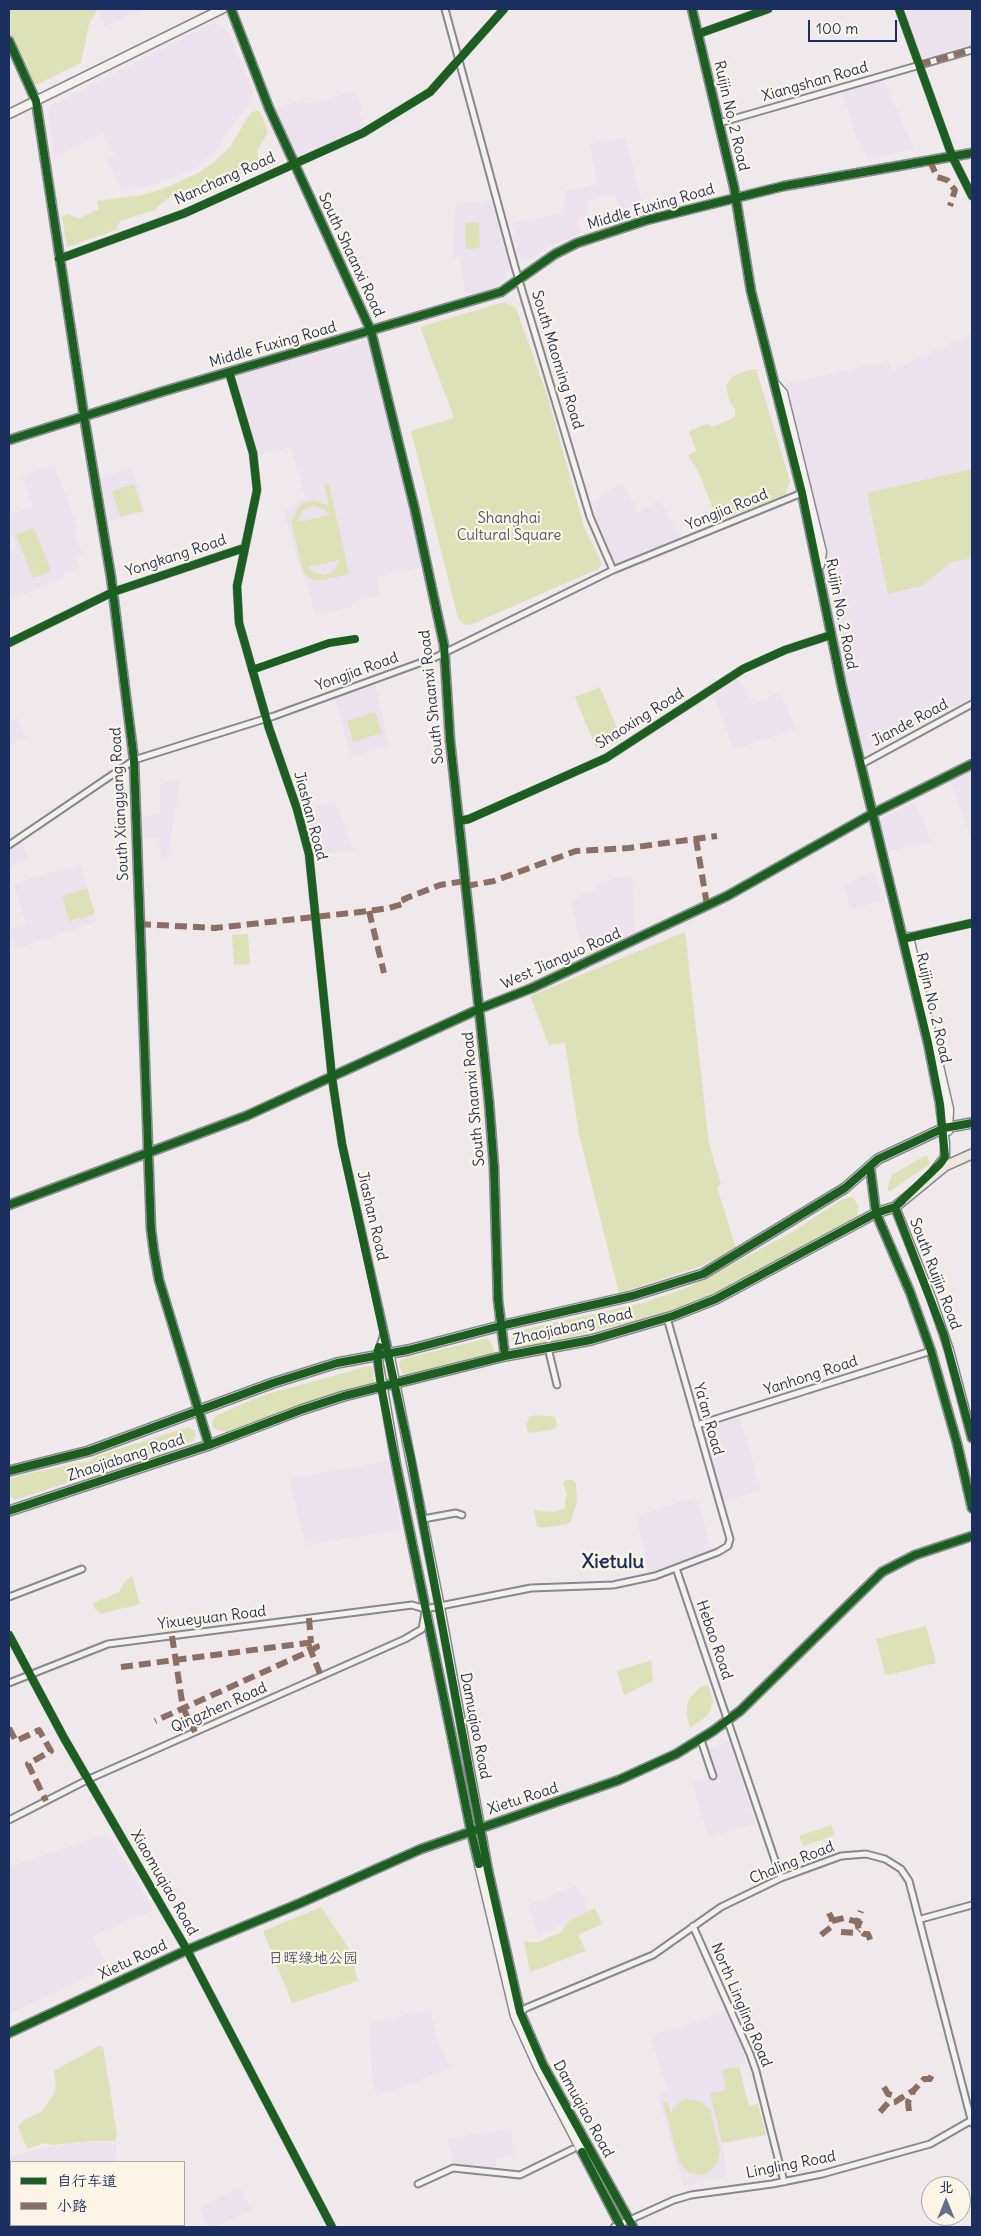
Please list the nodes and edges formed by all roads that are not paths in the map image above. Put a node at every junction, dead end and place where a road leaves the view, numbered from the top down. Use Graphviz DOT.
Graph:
graph roads {
  1 [pos="222,9"];
  2 [pos="231,9"];
  3 [pos="444,9"];
  4 [pos="504,9"];
  5 [pos="692,9"];
  6 [pos="768,9"];
  7 [pos="899,9"];
  8 [pos="698,34"];
  9 [pos="9,41"];
  10 [pos="972,50"];
  11 [pos="458,60"];
  12 [pos="918,65"];
  13 [pos="36,101"];
  14 [pos="9,114"];
  15 [pos="719,123"];
  16 [pos="972,153"];
  17 [pos="952,156"];
  18 [pos="294,164"];
  19 [pos="972,196"];
  20 [pos="735,198"];
  21 [pos="59,259"];
  22 [pos="519,280"];
  23 [pos="371,332"];
  24 [pos="229,372"];
  25 [pos="774,383"];
  26 [pos="84,416"];
  27 [pos="9,440"];
  28 [pos="802,493"];
  29 [pos="244,548"];
  30 [pos="819,569"];
  31 [pos="613,570"];
  32 [pos="113,592"];
  33 [pos="831,635"];
  34 [pos="9,643"];
  35 [pos="444,654"];
  36 [pos="972,704"];
  37 [pos="266,719"];
  38 [pos="134,760"];
  39 [pos="860,765"];
  40 [pos="972,765"];
  41 [pos="872,814"];
  42 [pos="459,821"];
  43 [pos="9,845"];
  44 [pos="972,923"];
  45 [pos="906,938"];
  46 [pos="479,1009"];
  47 [pos="332,1078"];
  48 [pos="972,1123"];
  49 [pos="946,1128"];
  50 [pos="149,1153"];
  51 [pos="972,1154"];
  52 [pos="870,1167"];
  53 [pos="9,1205"];
  54 [pos="895,1206"];
  55 [pos="876,1213"];
  56 [pos="667,1318"];
  57 [pos="500,1326"];
  58 [pos="384,1333"];
  59 [pos="548,1348"];
  60 [pos="931,1350"];
  61 [pos="389,1352"];
  62 [pos="377,1354"];
  63 [pos="505,1356"];
  64 [pos="395,1383"];
  65 [pos="558,1384"];
  66 [pos="381,1386"];
  67 [pos="199,1412"];
  68 [pos="697,1425"];
  69 [pos="972,1438"];
  70 [pos="209,1445"];
  71 [pos="9,1471"];
  72 [pos="10,1508"];
  73 [pos="972,1508"];
  74 [pos="462,1515"];
  75 [pos="423,1519"];
  76 [pos="727,1527"];
  77 [pos="972,1536"];
  78 [pos="676,1568"];
  79 [pos="82,1569"];
  80 [pos="9,1597"];
  81 [pos="440,1607"];
  82 [pos="425,1609"];
  83 [pos="9,1635"];
  84 [pos="30,1674"];
  85 [pos="9,1683"];
  86 [pos="728,1720"];
  87 [pos="701,1740"];
  88 [pos="713,1776"];
  89 [pos="89,1779"];
  90 [pos="760,1815"];
  91 [pos="753,1818"];
  92 [pos="9,1820"];
  93 [pos="481,1828"];
  94 [pos="471,1831"];
  95 [pos="781,1878"];
  96 [pos="972,1905"];
  97 [pos="921,1919"];
  98 [pos="693,1926"];
  99 [pos="187,1950"];
  100 [pos="518,2014"];
  101 [pos="9,2033"];
  102 [pos="972,2121"];
  103 [pos="573,2149"];
  104 [pos="784,2182"];
  105 [pos="418,2184"];
  106 [pos="631,2224"];
  107 [pos="618,2226"];
  108 [pos="332,2227"];
  1 -- 13 [label="main road"];
  2 -- 18 [label="main road, South Shaanxi Road"];
  3 -- 11 [label="street, South Maoming Road"];
  4 -- 11 [label="street, Nanchang Road"];
  5 -- 8 [label="main road, Ruijin No. 2 Road"];
  6 -- 8 [label="street"];
  7 -- 12 [label="street"];
  8 -- 15 [label="main road, Ruijin No. 2 Road"];
  9 -- 13 [label="main road, South Xiangyang Road"];
  10 -- 12 [label="street, Xiangshan Road"];
  11 -- 18 [label="street, Nanchang Road"];
  11 -- 22 [label="street, South Maoming Road"];
  12 -- 15 [label="street, Xiangshan Road"];
  12 -- 17 [label="street"];
  13 -- 14 [label="main road"];
  13 -- 21 [label="main road, South Xiangyang Road"];
  15 -- 20 [label="main road, Ruijin No. 2 Road"];
  16 -- 17 [label="main road, Middle Fuxing Road"];
  17 -- 19 [label="street"];
  17 -- 20 [label="main road, Middle Fuxing Road"];
  18 -- 21 [label="street, Nanchang Road"];
  18 -- 23 [label="main road, South Shaanxi Road"];
  20 -- 22 [label="main road, Middle Fuxing Road"];
  20 -- 25 [label="main road, Ruijin No. 2 Road"];
  21 -- 26 [label="main road, South Xiangyang Road"];
  22 -- 23 [label="main road, Middle Fuxing Road"];
  22 -- 31 [label="street, South Maoming Road"];
  23 -- 24 [label="main road, Middle Fuxing Road"];
  23 -- 35 [label="main road, South Shaanxi Road"];
  24 -- 26 [label="main road, Middle Fuxing Road"];
  24 -- 29 [label="street, Jiashan Road"];
  25 -- 28 [label="main road, Ruijin No. 2 Road"];
  25 -- 30 [label="main road"];
  26 -- 27 [label="main road, Middle Fuxing Road"];
  26 -- 32 [label="main road, South Xiangyang Road"];
  28 -- 30 [label="main road, Ruijin No. 2 Road"];
  28 -- 31 [label="street, Yongjia Road"];
  29 -- 32 [label="street, Yongkang Road"];
  29 -- 37 [label="street, Jiashan Road"];
  30 -- 33 [label="main road, Ruijin No. 2 Road"];
  31 -- 35 [label="street, Yongjia Road"];
  32 -- 34 [label="street, Yongkang Road"];
  32 -- 38 [label="main road, South Xiangyang Road"];
  33 -- 39 [label="main road, Ruijin No. 2 Road"];
  33 -- 42 [label="street, Shaoxing Road"];
  35 -- 37 [label="street, Yongjia Road"];
  35 -- 42 [label="main road, South Shaanxi Road"];
  36 -- 39 [label="street, Jiande Road"];
  37 -- 38 [label="street, Yongjia Road"];
  37 -- 47 [label="street, Jiashan Road"];
  38 -- 43 [label="street, Yongjia Road"];
  38 -- 50 [label="main road, South Xiangyang Road"];
  39 -- 41 [label="main road, Ruijin No. 2 Road"];
  40 -- 41 [label="main road, West Jianguo Road"];
  41 -- 45 [label="main road, Ruijin No. 2 Road"];
  41 -- 46 [label="main road, West Jianguo Road"];
  42 -- 46 [label="main road, South Shaanxi Road"];
  44 -- 45 [label="street"];
  45 -- 49 [label="main road, Ruijin No. 2 Road"];
  46 -- 47 [label="main road, West Jianguo Road"];
  46 -- 57 [label="main road, South Shaanxi Road"];
  47 -- 50 [label="main road, West Jianguo Road"];
  47 -- 58 [label="street, Jiashan Road"];
  48 -- 49 [label="main road, Zhaojiabang Road"];
  49 -- 52 [label="main road, Zhaojiabang Road"];
  49 -- 54 [label="main road"];
  50 -- 53 [label="main road, West Jianguo Road"];
  50 -- 67 [label="main road, South Xiangyang Road"];
  51 -- 54 [label="main road, Zhaojiabang Road"];
  52 -- 55 [label="main road, South Ruijin Road"];
  52 -- 57 [label="main road, Zhaojiabang Road"];
  54 -- 55 [label="main road, Zhaojiabang Road"];
  54 -- 69 [label="main road, South Ruijin Road"];
  55 -- 56 [label="main road, Zhaojiabang Road"];
  55 -- 60 [label="main road, South Ruijin Road"];
  56 -- 59 [label="main road, Zhaojiabang Road"];
  56 -- 68 [label="street, Ya'an Road"];
  57 -- 61 [label="main road, Zhaojiabang Road"];
  57 -- 63 [label="main road, South Shaanxi Road"];
  58 -- 61 [label="street, Jiashan Road"];
  58 -- 62 [label="street"];
  59 -- 63 [label="main road, Zhaojiabang Road"];
  59 -- 65 [label="street"];
  60 -- 68 [label="street, Yanhong Road"];
  60 -- 73 [label="main road, South Ruijin Road"];
  61 -- 62 [label="main road, Zhaojiabang Road"];
  61 -- 64 [label="main road, Damuqiao Road"];
  62 -- 66 [label="main road, Damuqiao Road"];
  62 -- 67 [label="main road, Zhaojiabang Road"];
  63 -- 64 [label="main road, Zhaojiabang Road"];
  64 -- 66 [label="main road, Zhaojiabang Road"];
  64 -- 75 [label="main road, Damuqiao Road"];
  66 -- 70 [label="main road, Zhaojiabang Road"];
  66 -- 82 [label="main road, Damuqiao Road"];
  67 -- 70 [label="main road, South Xiangyang Road"];
  67 -- 71 [label="main road, Zhaojiabang Road"];
  68 -- 76 [label="street, Ya'an Road"];
  70 -- 72 [label="main road, Zhaojiabang Road"];
  74 -- 75 [label="street"];
  75 -- 81 [label="main road, Damuqiao Road"];
  76 -- 78 [label="street, Yixueyuan Road"];
  77 -- 86 [label="main road, Xietu Road"];
  78 -- 81 [label="street, Yixueyuan Road"];
  78 -- 86 [label="street, Hebao Road"];
  79 -- 80 [label="street"];
  81 -- 82 [label="street, Yixueyuan Road"];
  81 -- 93 [label="main road, Damuqiao Road"];
  82 -- 84 [label="street, Yixueyuan Road"];
  82 -- 89 [label="street, Qingzhen Road"];
  82 -- 94 [label="main road, Damuqiao Road"];
  83 -- 84 [label="street, Xiaomuqiao Road"];
  84 -- 85 [label="street, Yixueyuan Road"];
  84 -- 89 [label="street, Xiaomuqiao Road"];
  86 -- 87 [label="main road, Xietu Road"];
  86 -- 90 [label="street, Hebao Road"];
  87 -- 88 [label="street"];
  87 -- 93 [label="main road, Xietu Road"];
  89 -- 92 [label="street, Qingzhen Road"];
  89 -- 99 [label="street, Xiaomuqiao Road"];
  90 -- 91 [label="street"];
  90 -- 95 [label="street, Hebao Road"];
  93 -- 94 [label="main road, Xietu Road"];
  93 -- 100 [label="main road, Damuqiao Road"];
  94 -- 99 [label="main road, Xietu Road"];
  94 -- 100 [label="main road, Damuqiao Road"];
  95 -- 97 [label="street, Chaling Road"];
  95 -- 98 [label="street, Chaling Road"];
  96 -- 97 [label="street"];
  97 -- 102 [label="street, Chaling Road"];
  98 -- 100 [label="street, Chaling Road"];
  98 -- 104 [label="street, North Lingling Road"];
  99 -- 101 [label="main road, Xietu Road"];
  99 -- 108 [label="street, Xiaomuqiao Road"];
  100 -- 106 [label="main road, Damuqiao Road"];
  100 -- 107 [label="main road, Damuqiao Road"];
  102 -- 104 [label="street, Lingling Road"];
  103 -- 105 [label="street"];
  104 -- 106 [label="street, Lingling Road"];
  106 -- 107 [label="street, Lingling Road"];
}
